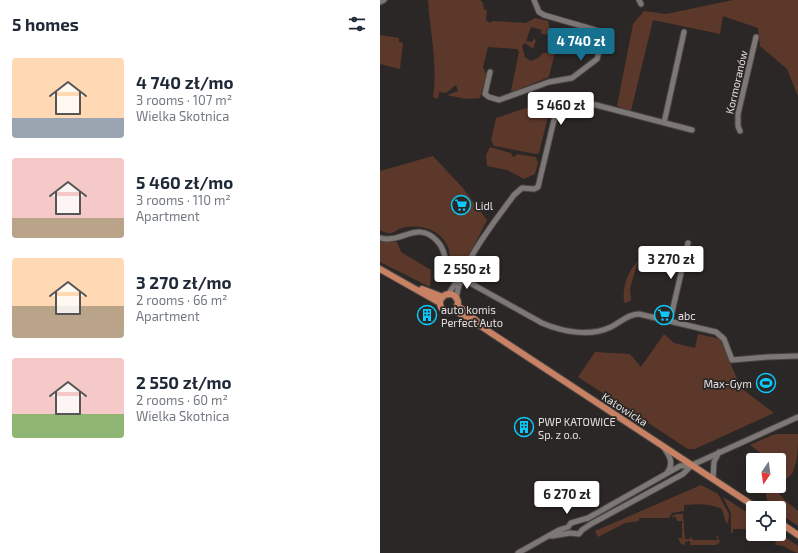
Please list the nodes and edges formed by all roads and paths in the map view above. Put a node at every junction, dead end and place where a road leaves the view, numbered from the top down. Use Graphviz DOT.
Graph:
graph roads {
  1 [pos="384,0"];
  2 [pos="534,0"];
  3 [pos="380,2"];
  4 [pos="684,32"];
  5 [pos="756,37"];
  6 [pos="490,72"];
  7 [pos="664,122"];
  8 [pos="692,130"];
  9 [pos="740,131"];
  10 [pos="380,238"];
  11 [pos="688,243"];
  12 [pos="380,269"];
  13 [pos="461,278"];
  14 [pos="403,281"];
  15 [pos="446,296"];
  16 [pos="440,303"];
  17 [pos="455,305"];
  18 [pos="670,321"];
  19 [pos="798,356"];
  20 [pos="798,418"];
  21 [pos="662,445"];
  22 [pos="718,452"];
  23 [pos="692,465"];
  24 [pos="666,473"];
  25 [pos="713,479"];
  26 [pos="746,501"];
  27 [pos="577,522"];
  28 [pos="568,527"];
  29 [pos="786,527"];
  30 [pos="582,530"];
  31 [pos="570,533"];
  32 [pos="798,535"];
  33 [pos="549,537"];
  34 [pos="518,553"];
  1 -- 3 [label="street"];
  2 -- 6 [label="street"];
  4 -- 7 [label="street"];
  5 -- 9 [label="street, Kormoranów"];
  7 -- 8 [label="street"];
  7 -- 13 [label="street"];
  10 -- 13 [label="street"];
  11 -- 18 [label="street"];
  12 -- 14 [label="main road"];
  13 -- 15 [label="street"];
  13 -- 17 [label="street"];
  13 -- 18 [label="street"];
  14 -- 15 [label="main road"];
  14 -- 16 [label="main road"];
  15 -- 16 [label="main road"];
  15 -- 17 [label="main road"];
  16 -- 17 [label="main road"];
  17 -- 21 [label="main road, Katowicka"];
  18 -- 19 [label="street"];
  20 -- 22 [label="street"];
  21 -- 23 [label="main road, Katowicka"];
  21 -- 24 [label="street"];
  22 -- 23 [label="street"];
  22 -- 25 [label="street"];
  23 -- 24 [label="street"];
  23 -- 25 [label="main road, Katowicka"];
  23 -- 30 [label="street"];
  24 -- 27 [label="street"];
  25 -- 26 [label="main road, Katowicka"];
  27 -- 28 [label="street"];
  27 -- 30 [label="street"];
  28 -- 31 [label="street"];
  28 -- 33 [label="street"];
  29 -- 32 [label="main road"];
  30 -- 31 [label="street"];
  31 -- 33 [label="street"];
  33 -- 34 [label="street"];
}
